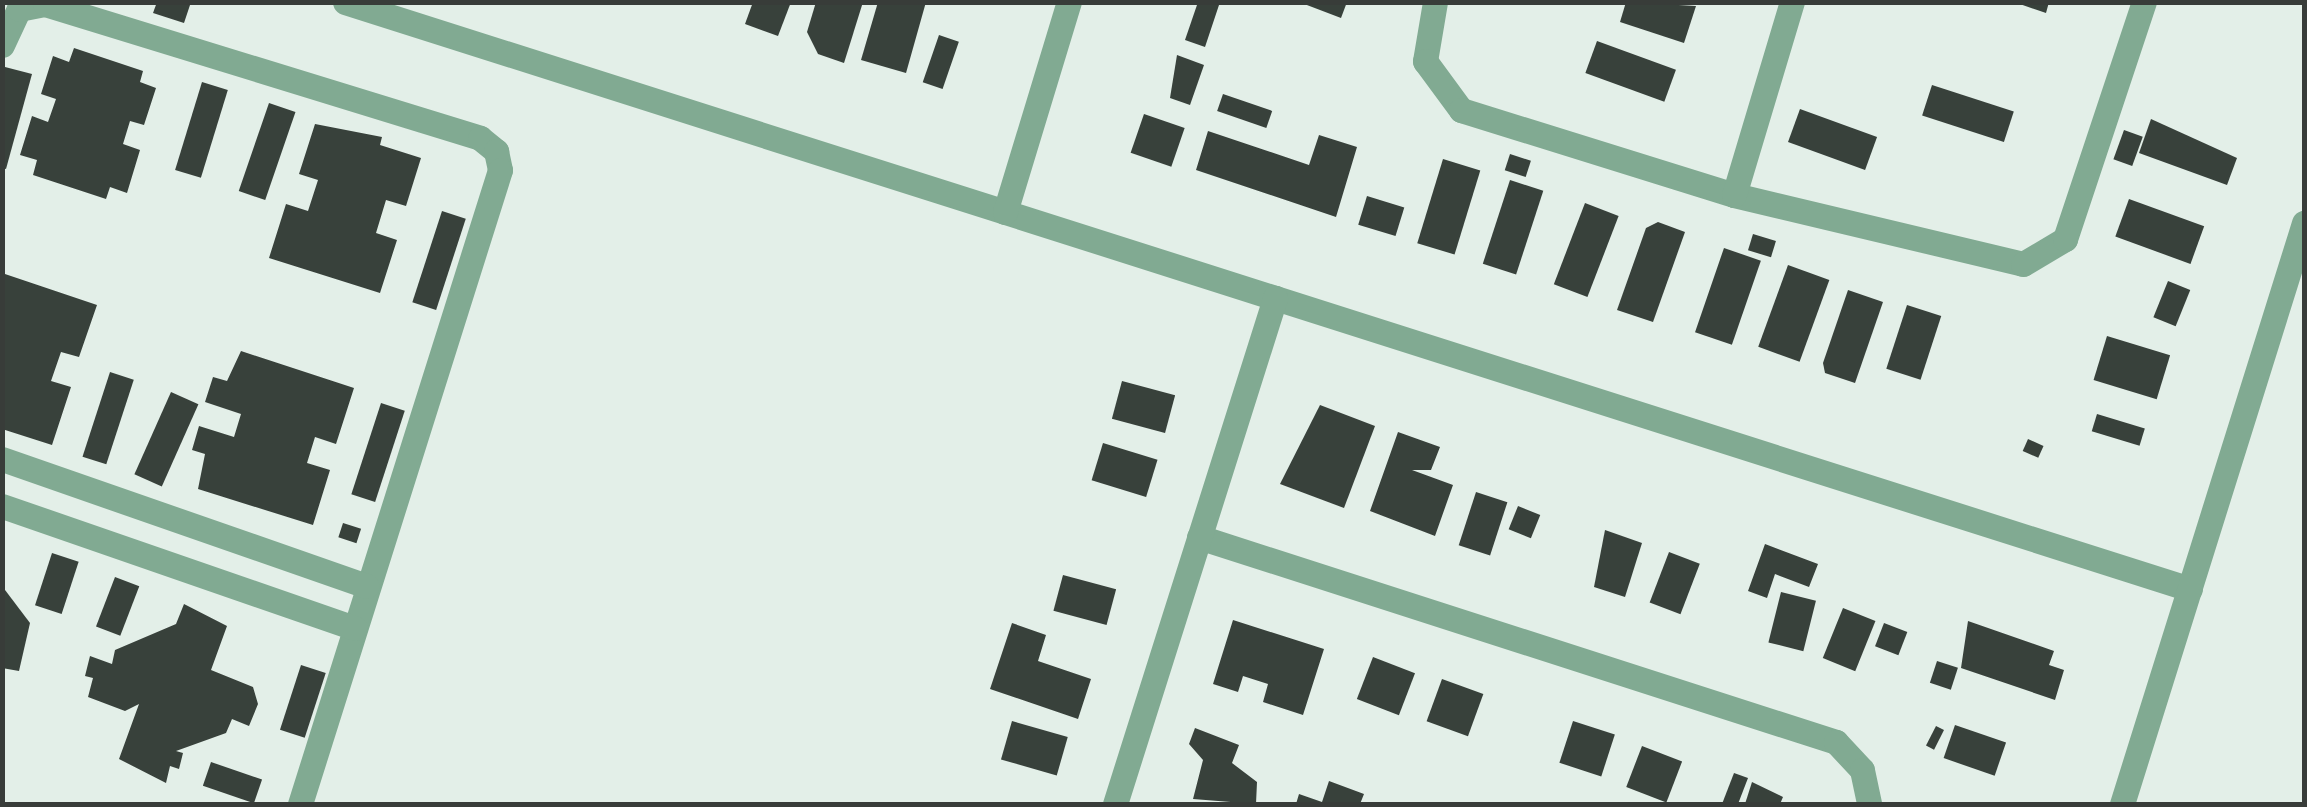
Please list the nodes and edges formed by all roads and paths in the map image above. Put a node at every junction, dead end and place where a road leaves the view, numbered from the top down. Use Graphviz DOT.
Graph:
graph roads {
  1 [pos="345,2"];
  2 [pos="1069,2"];
  3 [pos="1435,2"];
  4 [pos="1792,2"];
  5 [pos="2144,2"];
  6 [pos="2,45"];
  7 [pos="1734,195"];
  8 [pos="1005,212"];
  9 [pos="2304,223"];
  10 [pos="1274,298"];
  11 [pos="2,460"];
  12 [pos="2,506"];
  13 [pos="1199,538"];
  14 [pos="367,586"];
  15 [pos="2190,589"];
  16 [pos="354,628"];
  17 [pos="300,804"];
  18 [pos="1115,804"];
  19 [pos="1869,804"];
  20 [pos="2122,804"];
  1 -- 8 [label="street"];
  2 -- 8 [label="street"];
  3 -- 7 [label="street"];
  4 -- 7 [label="street"];
  5 -- 7 [label="street"];
  6 -- 14 [label="street"];
  8 -- 10 [label="street"];
  9 -- 15 [label="street"];
  10 -- 13 [label="street"];
  10 -- 15 [label="street"];
  11 -- 14 [label="street"];
  12 -- 16 [label="street"];
  13 -- 18 [label="street"];
  13 -- 19 [label="street"];
  14 -- 16 [label="street"];
  15 -- 20 [label="street"];
  16 -- 17 [label="street"];
}
